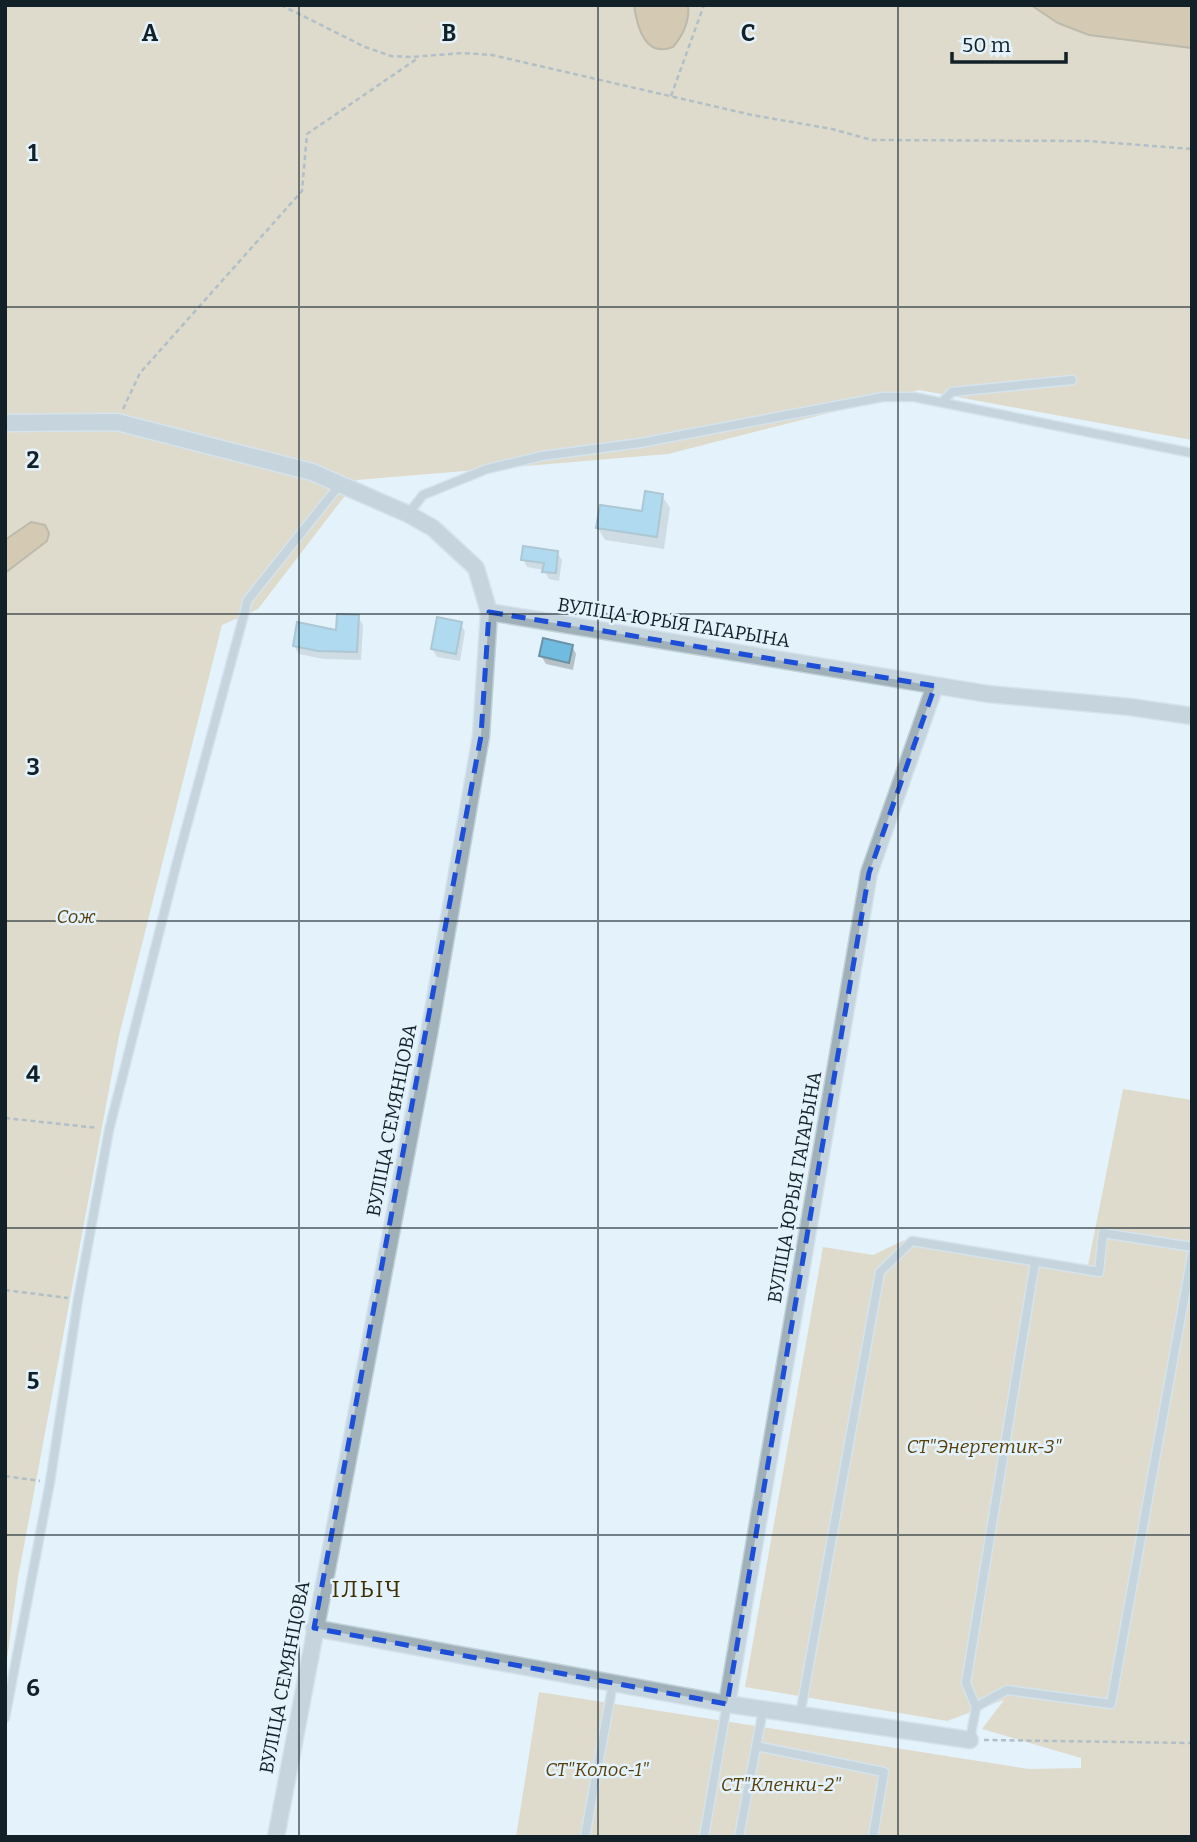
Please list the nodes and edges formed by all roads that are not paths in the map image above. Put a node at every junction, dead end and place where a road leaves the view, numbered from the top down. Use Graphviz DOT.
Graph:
graph roads {
  1 [pos="1072,380"];
  2 [pos="942,402"];
  3 [pos="5,423"];
  4 [pos="1192,453"];
  5 [pos="341,483"];
  6 [pos="408,514"];
  7 [pos="489,612"];
  8 [pos="936,686"];
  9 [pos="1192,716"];
  10 [pos="1192,1247"];
  11 [pos="1192,1255"];
  12 [pos="1035,1262"];
  13 [pos="314,1628"];
  14 [pos="613,1683"];
  15 [pos="727,1704"];
  16 [pos="976,1707"];
  17 [pos="762,1710"];
  18 [pos="800,1715"];
  19 [pos="5,1718"];
  20 [pos="970,1740"];
  21 [pos="756,1746"];
  22 [pos="275,1837"];
  23 [pos="585,1837"];
  24 [pos="704,1837"];
  25 [pos="739,1837"];
  26 [pos="873,1837"];
  1 -- 2 [label="lane"];
  2 -- 4 [label="lane"];
  2 -- 6 [label="lane"];
  3 -- 5 [label="street, ВУЛІЦА СЕМЯНЦОВА"];
  5 -- 6 [label="street, ВУЛІЦА СЕМЯНЦОВА"];
  5 -- 19 [label="lane"];
  6 -- 7 [label="street, ВУЛІЦА СЕМЯНЦОВА"];
  7 -- 8 [label="street, ВУЛІЦА ЮРЫЯ ГАГАРЫНА"];
  7 -- 13 [label="street, ВУЛІЦА СЕМЯНЦОВА"];
  8 -- 9 [label="street, ВУЛІЦА ЮРЫЯ ГАГАРЫНА"];
  8 -- 15 [label="street, ВУЛІЦА ЮРЫЯ ГАГАРЫНА"];
  10 -- 12 [label="lane"];
  11 -- 16 [label="lane"];
  12 -- 16 [label="lane"];
  12 -- 18 [label="lane"];
  13 -- 14 [label="street"];
  13 -- 22 [label="street, ВУЛІЦА СЕМЯНЦОВА"];
  14 -- 15 [label="street"];
  14 -- 23 [label="lane"];
  15 -- 17 [label="street"];
  15 -- 24 [label="lane"];
  16 -- 20 [label="lane"];
  17 -- 18 [label="street"];
  17 -- 21 [label="lane"];
  18 -- 20 [label="street"];
  21 -- 25 [label="lane"];
  21 -- 26 [label="lane"];
}
